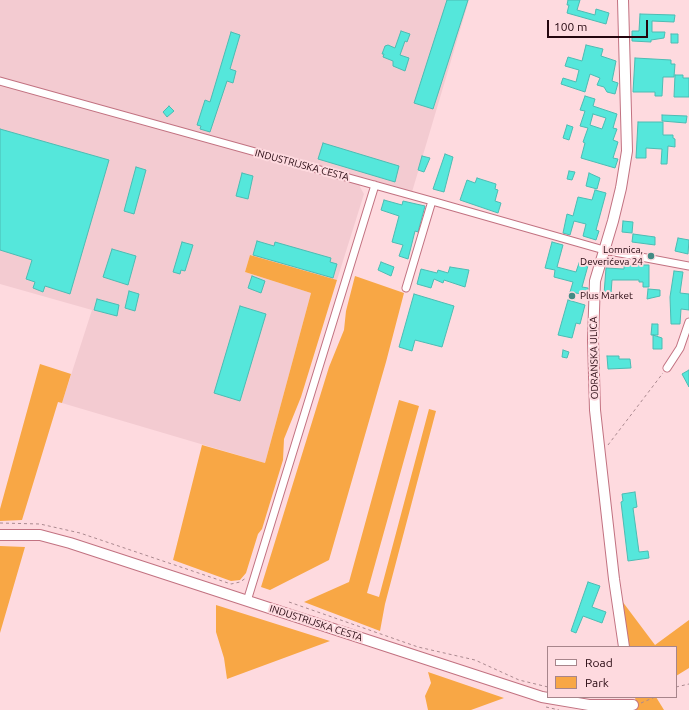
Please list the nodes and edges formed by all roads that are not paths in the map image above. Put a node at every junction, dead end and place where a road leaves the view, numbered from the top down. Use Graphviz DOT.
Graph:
graph roads {
  1 [pos="623,0"];
  2 [pos="0,81"];
  3 [pos="375,185"];
  4 [pos="432,201"];
  5 [pos="604,250"];
  6 [pos="689,266"];
  7 [pos="406,288"];
  8 [pos="689,322"];
  9 [pos="667,368"];
  10 [pos="0,535"];
  11 [pos="247,601"];
  12 [pos="624,646"];
  13 [pos="547,697"];
  14 [pos="552,698"];
  15 [pos="633,704"];
  1 -- 5 [label="main road, ODRANSKA ULICA"];
  2 -- 3 [label="street, INDUSTRIJSKA CESTA"];
  3 -- 4 [label="street, INDUSTRIJSKA CESTA"];
  3 -- 11 [label="street"];
  4 -- 5 [label="street, INDUSTRIJSKA CESTA"];
  4 -- 7 [label="street"];
  5 -- 6 [label="street, INDUSTRIJSKA CESTA"];
  5 -- 12 [label="main road, ODRANSKA ULICA"];
  8 -- 9 [label="street"];
  10 -- 11 [label="main road, INDUSTRIJSKA CESTA"];
  11 -- 13 [label="main road, INDUSTRIJSKA CESTA"];
  14 -- 15 [label="main road, INDUSTRIJSKA CESTA"];
}
